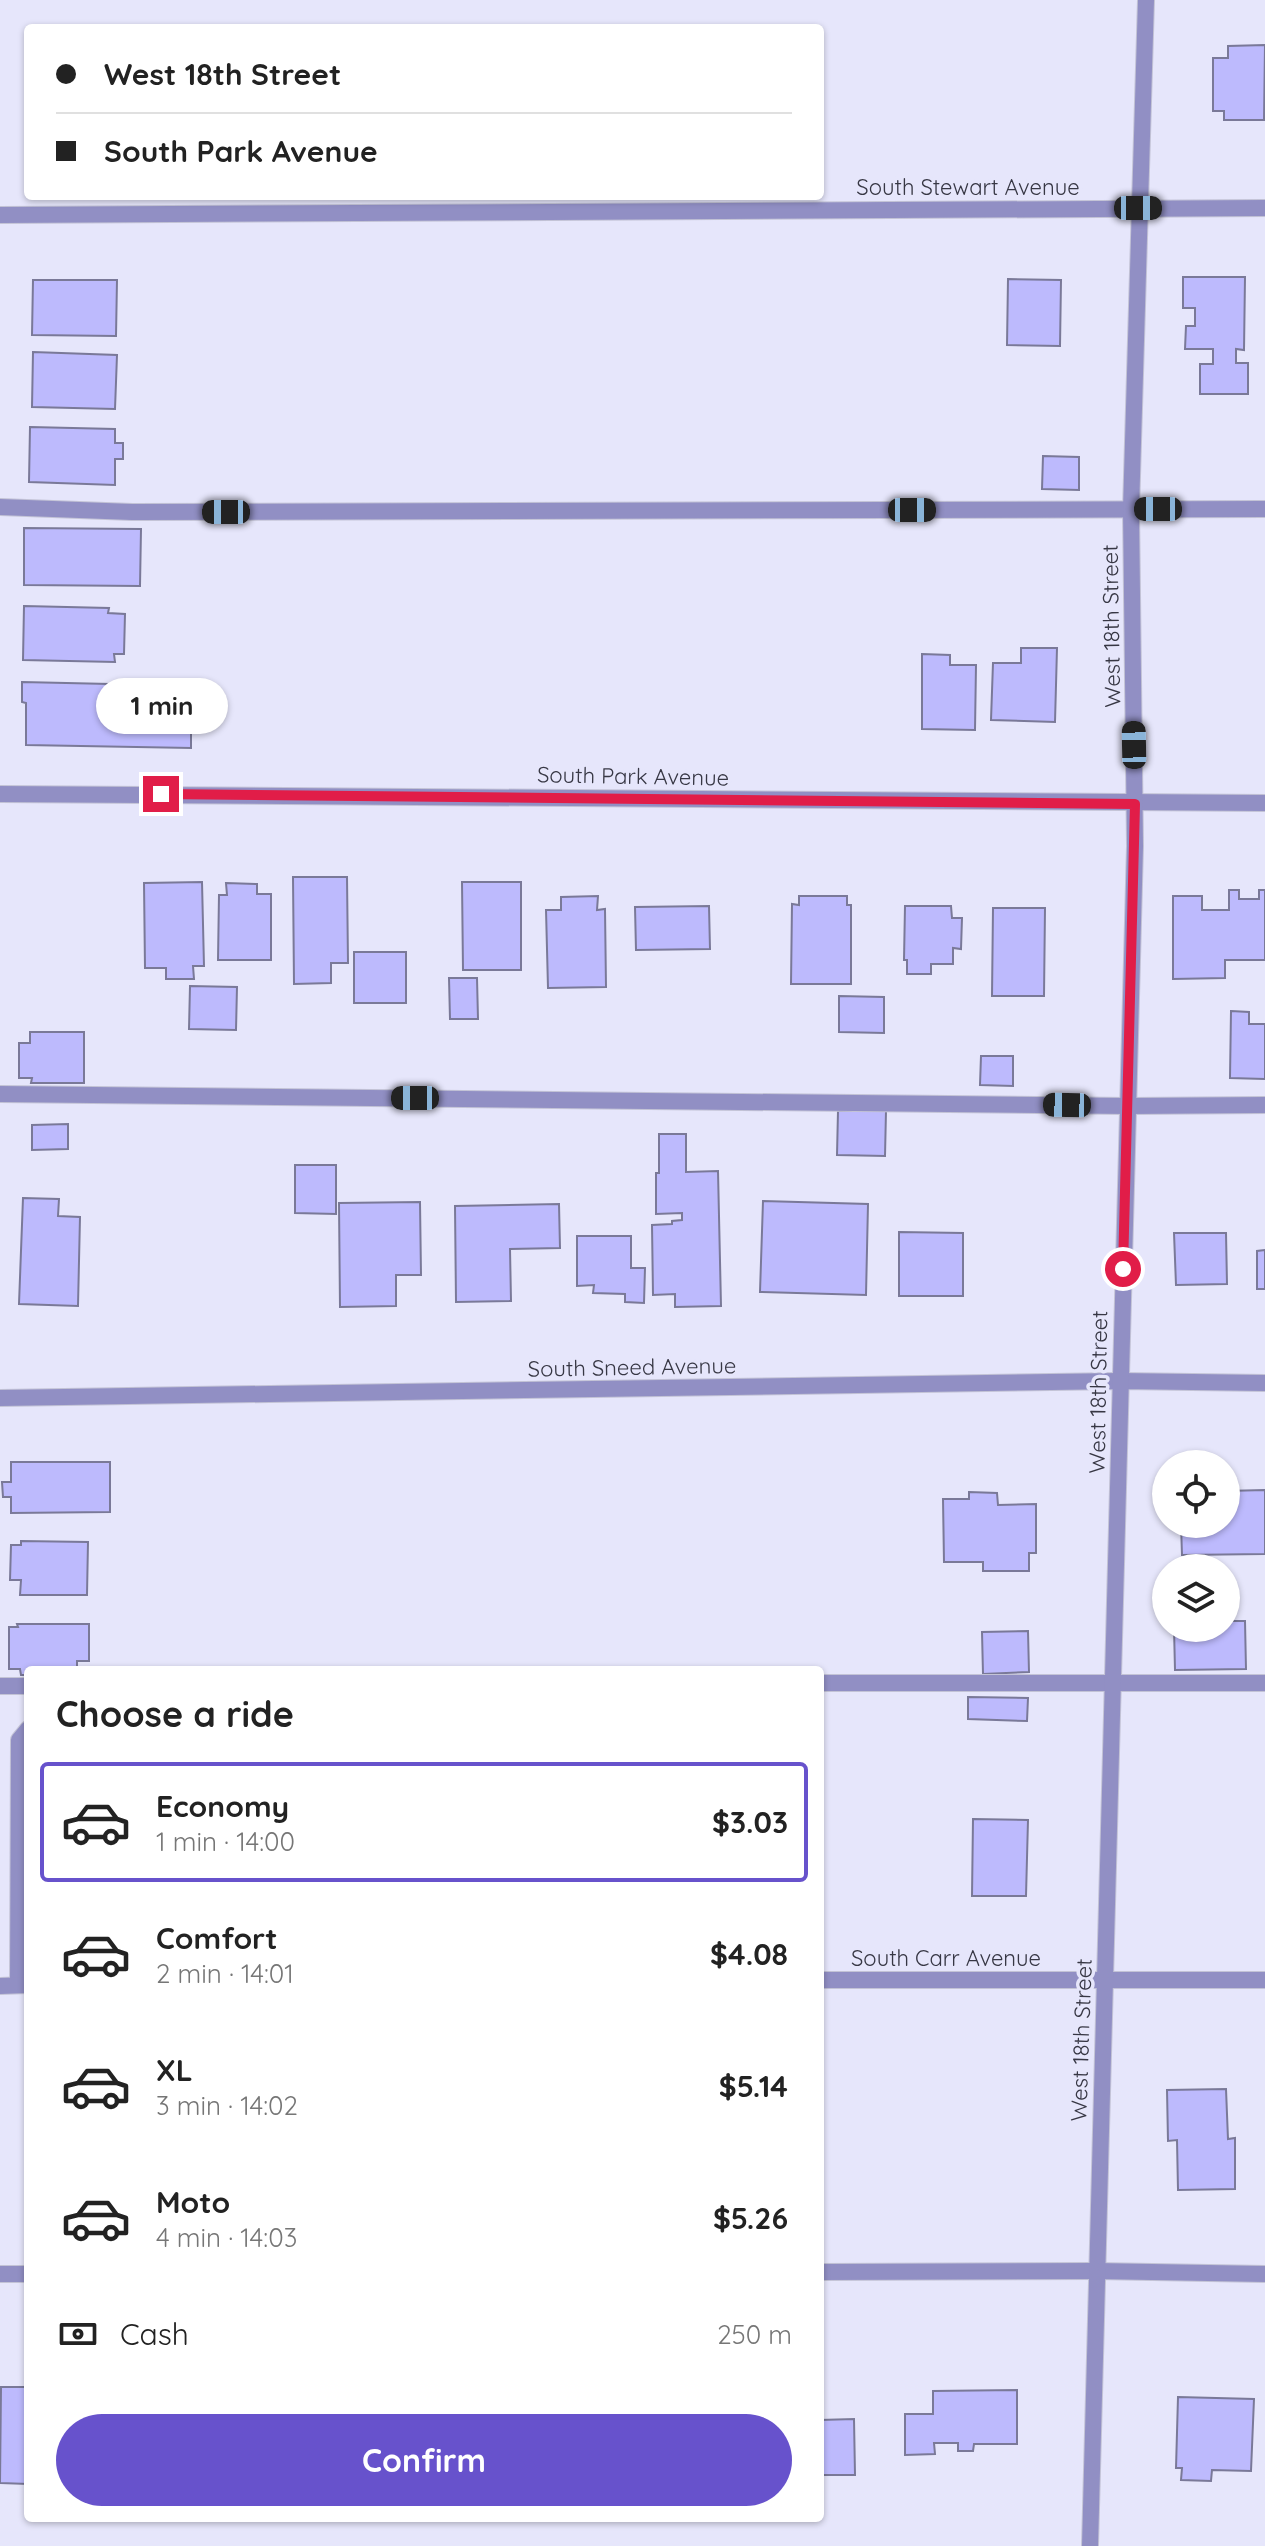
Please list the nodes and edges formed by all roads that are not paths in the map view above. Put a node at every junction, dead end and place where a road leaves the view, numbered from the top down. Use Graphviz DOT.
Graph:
graph roads {
  1 [pos="1146,0"];
  2 [pos="1138,208"];
  3 [pos="1265,208"];
  4 [pos="0,215"];
  5 [pos="0,507"];
  6 [pos="1265,509"];
  7 [pos="1131,510"];
  8 [pos="0,794"];
  9 [pos="1265,803"];
  10 [pos="1135,804"];
  11 [pos="0,1094"];
  12 [pos="1265,1105"];
  13 [pos="1128,1106"];
  14 [pos="1120,1381"];
  15 [pos="1265,1383"];
  16 [pos="0,1398"];
  17 [pos="1114,1682"];
  18 [pos="824,1683"];
  19 [pos="1265,1683"];
  20 [pos="0,1686"];
  21 [pos="24,1686"];
  22 [pos="24,1734"];
  23 [pos="23,1912"];
  24 [pos="824,1980"];
  25 [pos="1105,1980"];
  26 [pos="1265,1980"];
  27 [pos="23,1985"];
  28 [pos="0,1986"];
  29 [pos="1096,2271"];
  30 [pos="824,2272"];
  31 [pos="0,2274"];
  32 [pos="24,2274"];
  33 [pos="1265,2274"];
  34 [pos="1090,2546"];
  1 -- 2 [label="street, West 18th Street"];
  2 -- 3 [label="street, South Stewart Avenue"];
  2 -- 4 [label="street, South Stewart Avenue"];
  2 -- 7 [label="street, West 18th Street"];
  5 -- 7 [label="street"];
  6 -- 7 [label="street"];
  7 -- 10 [label="street, West 18th Street"];
  8 -- 10 [label="street, South Park Avenue"];
  9 -- 10 [label="street, South Park Avenue"];
  10 -- 13 [label="street, West 18th Street"];
  11 -- 13 [label="street"];
  12 -- 13 [label="street"];
  13 -- 14 [label="street, West 18th Street"];
  14 -- 15 [label="street, South Sneed Avenue"];
  14 -- 16 [label="street, South Sneed Avenue"];
  14 -- 17 [label="street, West 18th Street"];
  17 -- 18 [label="street"];
  17 -- 19 [label="street"];
  17 -- 25 [label="street, West 18th Street"];
  20 -- 21 [label="street"];
  22 -- 23 [label="street"];
  23 -- 27 [label="street"];
  24 -- 25 [label="street, South Carr Avenue"];
  25 -- 26 [label="street, South Carr Avenue"];
  25 -- 29 [label="street, West 18th Street"];
  27 -- 28 [label="street"];
  29 -- 30 [label="street"];
  29 -- 33 [label="street"];
  29 -- 34 [label="street, West 18th Street"];
  31 -- 32 [label="street"];
}
